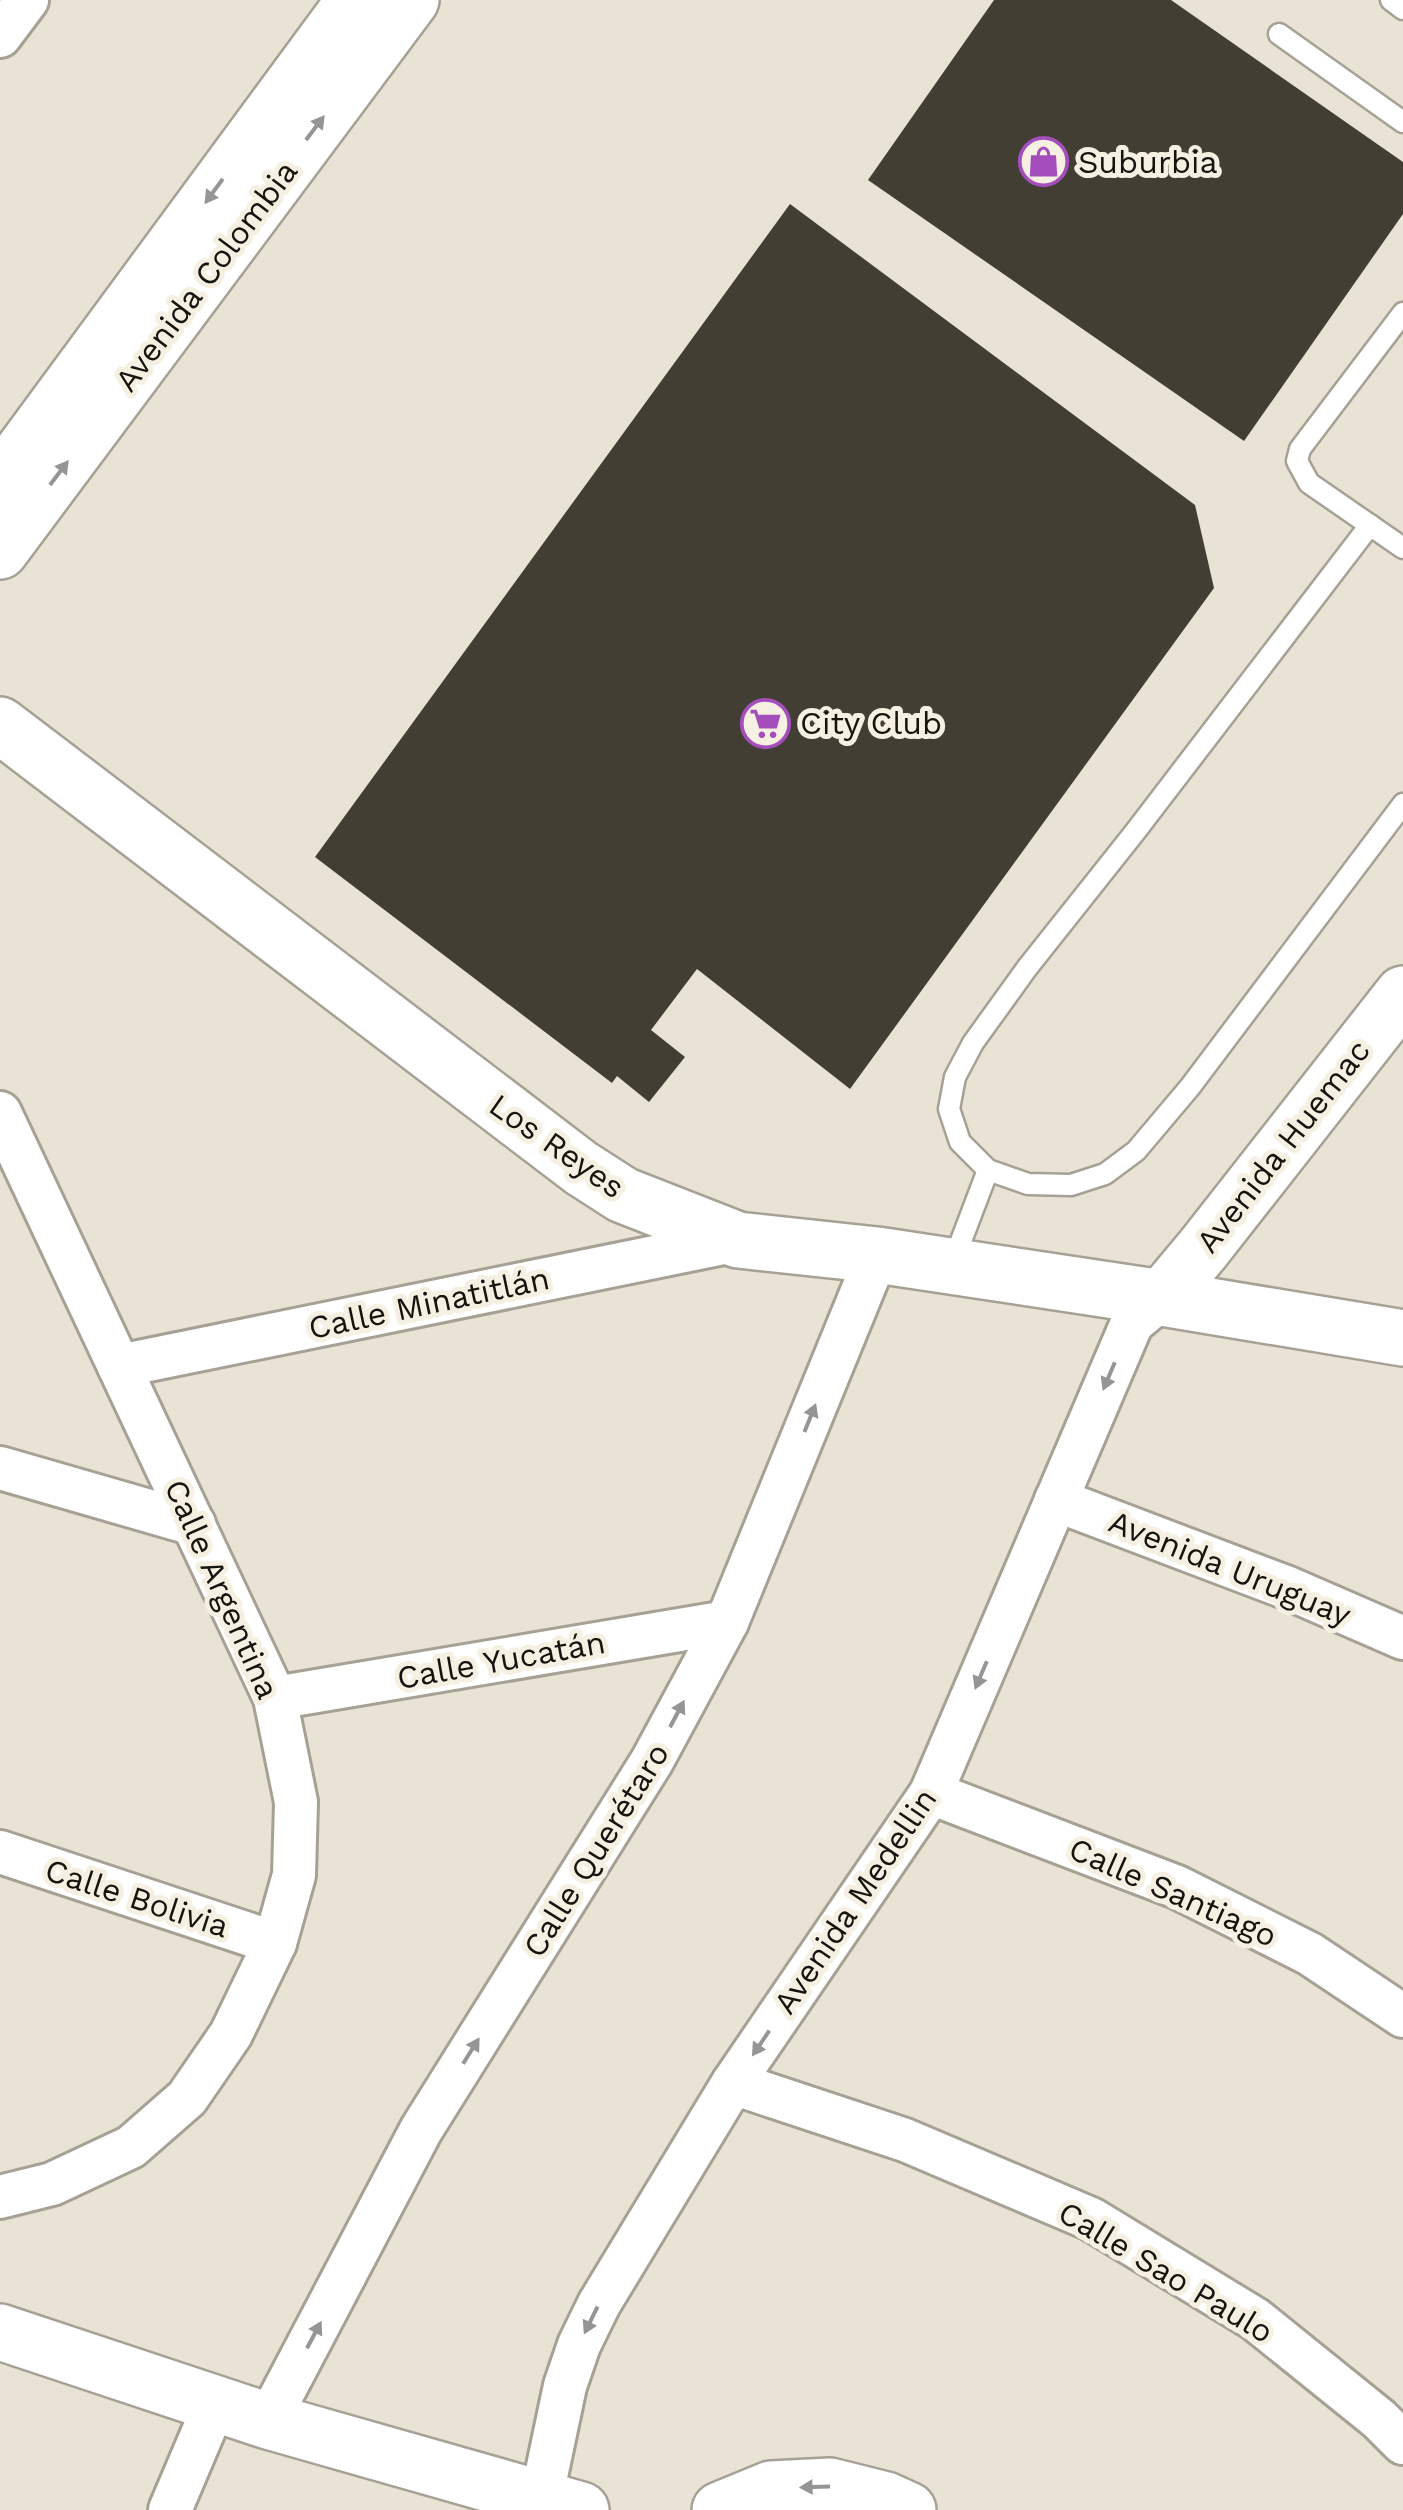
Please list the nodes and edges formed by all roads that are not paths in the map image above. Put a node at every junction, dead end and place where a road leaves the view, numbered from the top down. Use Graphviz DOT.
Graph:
graph roads {
  1 [pos="27,0"];
  2 [pos="354,0"];
  3 [pos="411,0"];
  4 [pos="1391,0"];
  5 [pos="1403,8"];
  6 [pos="1280,34"];
  7 [pos="0,36"];
  8 [pos="1403,122"];
  9 [pos="1403,312"];
  10 [pos="4,504"];
  11 [pos="1370,525"];
  12 [pos="1403,548"];
  13 [pos="0,725"];
  14 [pos="1403,804"];
  15 [pos="1403,994"];
  16 [pos="0,1113"];
  17 [pos="988,1170"];
  18 [pos="738,1240"];
  19 [pos="877,1255"];
  20 [pos="951,1266"];
  21 [pos="1162,1298"];
  22 [pos="1403,1338"];
  23 [pos="120,1366"];
  24 [pos="0,1468"];
  25 [pos="1056,1500"];
  26 [pos="194,1524"];
  27 [pos="727,1622"];
  28 [pos="1403,1638"];
  29 [pos="274,1698"];
  30 [pos="931,1793"];
  31 [pos="0,1852"];
  32 [pos="275,1943"];
  33 [pos="1403,2016"];
  34 [pos="734,2083"];
  35 [pos="0,2197"];
  36 [pos="0,2332"];
  37 [pos="215,2404"];
  38 [pos="268,2421"];
  39 [pos="1403,2443"];
  40 [pos="561,2505"];
  41 [pos="170,2510"];
  42 [pos="720,2510"];
  43 [pos="908,2510"];
  1 -- 7 [label="street"];
  2 -- 10 [label="street, Avenida Colombia, one-way"];
  10 -- 3 [label="street, Avenida Colombia, one-way"];
  4 -- 5 [label="lane"];
  6 -- 8 [label="lane"];
  9 -- 11 [label="lane"];
  11 -- 12 [label="lane"];
  11 -- 17 [label="lane"];
  13 -- 18 [label="street, Los Reyes"];
  14 -- 17 [label="lane"];
  15 -- 21 [label="street, Avenida Huemac"];
  16 -- 23 [label="street, Calle Argentina"];
  17 -- 20 [label="lane"];
  18 -- 19 [label="street, Los Reyes"];
  18 -- 23 [label="street, Calle Minatitlán"];
  19 -- 20 [label="street, Los Reyes"];
  27 -- 19 [label="street, Calle Querétaro, one-way"];
  20 -- 21 [label="street, Los Reyes"];
  21 -- 22 [label="street, Los Reyes"];
  21 -- 25 [label="street, Avenida Medellin, one-way"];
  23 -- 26 [label="street, Calle Argentina"];
  24 -- 26 [label="street"];
  25 -- 28 [label="street, Avenida Uruguay"];
  25 -- 30 [label="street, Avenida Medellin, one-way"];
  26 -- 29 [label="street, Calle Argentina"];
  27 -- 29 [label="street, Calle Yucatán"];
  38 -- 27 [label="street, Calle Querétaro, one-way"];
  29 -- 32 [label="street, Calle Argentina"];
  30 -- 33 [label="street, Calle Santiago"];
  30 -- 34 [label="street, Avenida Medellin, one-way"];
  31 -- 32 [label="street, Calle Bolivia"];
  32 -- 35 [label="street, Calle Argentina"];
  34 -- 39 [label="street, Calle Sao Paulo"];
  34 -- 40 [label="street, Avenida Medellin, one-way"];
  36 -- 37 [label="street"];
  37 -- 38 [label="street"];
  37 -- 41 [label="street"];
  38 -- 40 [label="street"];
  43 -- 42 [label="street, one-way"];
}
